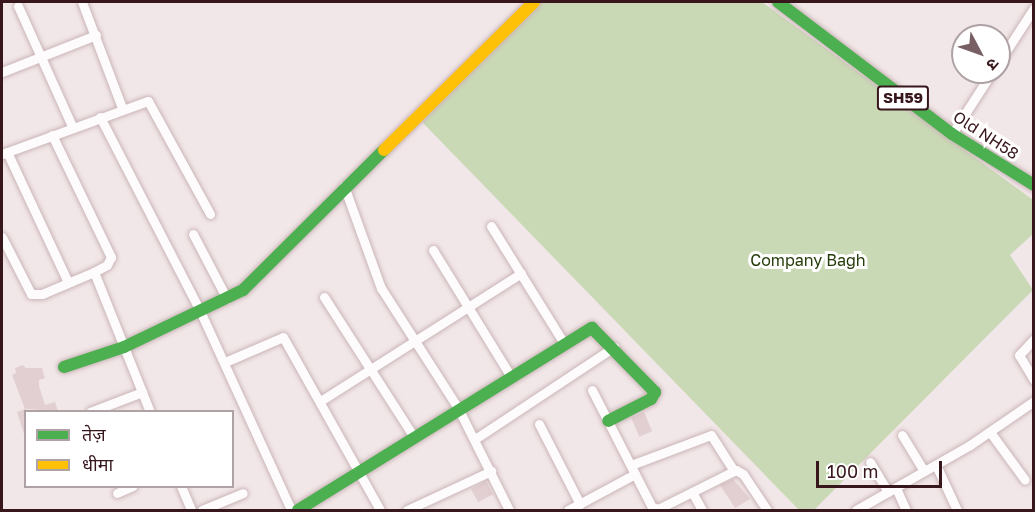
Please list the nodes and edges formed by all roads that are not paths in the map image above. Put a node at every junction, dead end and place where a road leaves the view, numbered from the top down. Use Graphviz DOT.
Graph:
graph roads {
  1 [pos="82,2"];
  2 [pos="534,2"];
  3 [pos="778,2"];
  4 [pos="789,2"];
  5 [pos="18,6"];
  6 [pos="1034,8"];
  7 [pos="96,35"];
  8 [pos="1011,43"];
  9 [pos="40,58"];
  10 [pos="2,72"];
  11 [pos="984,84"];
  12 [pos="122,108"];
  13 [pos="100,117"];
  14 [pos="72,126"];
  15 [pos="954,131"];
  16 [pos="52,135"];
  17 [pos="4,153"];
  18 [pos="994,156"];
  19 [pos="1034,176"];
  20 [pos="1034,185"];
  21 [pos="344,186"];
  22 [pos="210,214"];
  23 [pos="491,226"];
  24 [pos="193,234"];
  25 [pos="2,237"];
  26 [pos="433,250"];
  27 [pos="94,272"];
  28 [pos="521,273"];
  29 [pos="68,282"];
  30 [pos="324,297"];
  31 [pos="227,299"];
  32 [pos="468,307"];
  33 [pos="201,313"];
  34 [pos="1034,339"];
  35 [pos="415,342"];
  36 [pos="565,345"];
  37 [pos="124,346"];
  38 [pos="614,347"];
  39 [pos="225,362"];
  40 [pos="64,367"];
  41 [pos="372,370"];
  42 [pos="511,377"];
  43 [pos="1034,380"];
  44 [pos="592,390"];
  45 [pos="142,392"];
  46 [pos="322,400"];
  47 [pos="1034,401"];
  48 [pos="458,408"];
  49 [pos="93,410"];
  50 [pos="150,410"];
  51 [pos="608,421"];
  52 [pos="539,424"];
  53 [pos="990,432"];
  54 [pos="902,435"];
  55 [pos="414,437"];
  56 [pos="475,439"];
  57 [pos="870,462"];
  58 [pos="936,465"];
  59 [pos="633,470"];
  60 [pos="491,471"];
  61 [pos="734,471"];
  62 [pos="924,471"];
  63 [pos="362,472"];
  64 [pos="1024,480"];
  65 [pos="128,488"];
  66 [pos="182,488"];
  67 [pos="892,490"];
  68 [pos="243,492"];
  69 [pos="692,492"];
  70 [pos="117,493"];
  71 [pos="580,504"];
  72 [pos="191,510"];
  73 [pos="202,510"];
  74 [pos="291,510"];
  75 [pos="298,510"];
  76 [pos="380,510"];
  77 [pos="407,510"];
  78 [pos="509,510"];
  79 [pos="568,510"];
  80 [pos="702,510"];
  81 [pos="767,510"];
  82 [pos="856,510"];
  83 [pos="906,510"];
  84 [pos="957,510"];
  1 -- 7 [label="street"];
  2 -- 21 [label="street"];
  3 -- 15 [label="street, Old NH58 / SH59"];
  4 -- 15 [label="street, Old NH58 / SH59"];
  5 -- 9 [label="street"];
  6 -- 8 [label="street"];
  7 -- 9 [label="street"];
  7 -- 12 [label="street"];
  9 -- 10 [label="street"];
  9 -- 14 [label="street"];
  11 -- 15 [label="street"];
  12 -- 13 [label="street"];
  12 -- 22 [label="street"];
  13 -- 14 [label="street"];
  13 -- 33 [label="street"];
  14 -- 16 [label="street"];
  15 -- 18 [label="street, Old NH58 / SH59"];
  16 -- 17 [label="street"];
  16 -- 27 [label="street"];
  17 -- 29 [label="street"];
  18 -- 19 [label="street, Old NH58 / SH59"];
  18 -- 20 [label="street, Old NH58 / SH59"];
  21 -- 31 [label="street"];
  21 -- 35 [label="street"];
  23 -- 28 [label="street"];
  24 -- 31 [label="street"];
  25 -- 29 [label="street"];
  26 -- 32 [label="street"];
  27 -- 29 [label="street"];
  27 -- 37 [label="street"];
  28 -- 32 [label="street"];
  28 -- 36 [label="street"];
  30 -- 41 [label="street"];
  31 -- 33 [label="street"];
  32 -- 35 [label="street"];
  32 -- 42 [label="street"];
  33 -- 37 [label="street"];
  33 -- 39 [label="street"];
  34 -- 43 [label="street"];
  35 -- 41 [label="street"];
  35 -- 48 [label="street"];
  36 -- 38 [label="street"];
  36 -- 42 [label="street"];
  37 -- 40 [label="street"];
  37 -- 45 [label="street"];
  38 -- 51 [label="street"];
  38 -- 56 [label="street"];
  39 -- 46 [label="street"];
  39 -- 74 [label="street"];
  41 -- 46 [label="street"];
  41 -- 55 [label="street"];
  42 -- 48 [label="street"];
  44 -- 51 [label="street"];
  45 -- 49 [label="street"];
  45 -- 50 [label="street"];
  46 -- 63 [label="street"];
  47 -- 53 [label="street"];
  48 -- 55 [label="street"];
  48 -- 56 [label="street"];
  51 -- 59 [label="street"];
  52 -- 71 [label="street"];
  53 -- 58 [label="street"];
  53 -- 64 [label="street"];
  54 -- 62 [label="street"];
  55 -- 63 [label="street"];
  56 -- 60 [label="street"];
  57 -- 67 [label="street"];
  58 -- 62 [label="street"];
  58 -- 84 [label="street"];
  59 -- 61 [label="street"];
  59 -- 69 [label="street"];
  59 -- 71 [label="street"];
  60 -- 77 [label="street"];
  60 -- 78 [label="street"];
  61 -- 69 [label="street"];
  61 -- 81 [label="street"];
  62 -- 67 [label="street"];
  63 -- 75 [label="street"];
  63 -- 76 [label="street"];
  65 -- 70 [label="street"];
  66 -- 72 [label="street"];
  67 -- 82 [label="street"];
  67 -- 83 [label="street"];
  68 -- 73 [label="street"];
  69 -- 80 [label="street"];
  71 -- 79 [label="street"];
}
